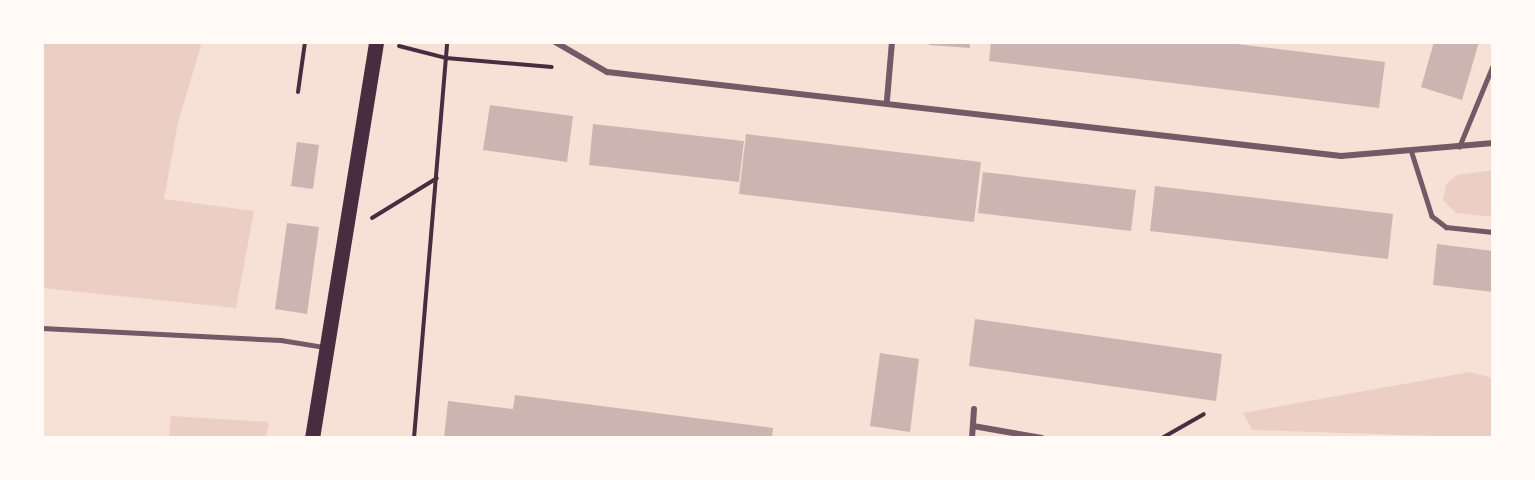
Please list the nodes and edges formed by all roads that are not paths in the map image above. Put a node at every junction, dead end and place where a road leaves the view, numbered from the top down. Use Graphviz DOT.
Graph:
graph roads {
  1 [pos="376,42"];
  2 [pos="555,42"];
  3 [pos="892,42"];
  4 [pos="1493,65"];
  5 [pos="887,100"];
  6 [pos="1493,143"];
  7 [pos="1459,147"];
  8 [pos="1412,153"];
  9 [pos="1493,232"];
  10 [pos="42,328"];
  11 [pos="326,348"];
  12 [pos="974,409"];
  13 [pos="973,426"];
  14 [pos="312,438"];
  15 [pos="972,438"];
  16 [pos="1042,438"];
  1 -- 11 [label="main road"];
  2 -- 5 [label="street"];
  3 -- 5 [label="street"];
  4 -- 7 [label="lane"];
  5 -- 8 [label="street"];
  6 -- 7 [label="street"];
  7 -- 8 [label="street"];
  8 -- 9 [label="lane"];
  10 -- 11 [label="lane"];
  11 -- 14 [label="main road"];
  12 -- 13 [label="street"];
  13 -- 15 [label="street"];
  13 -- 16 [label="street"];
}
